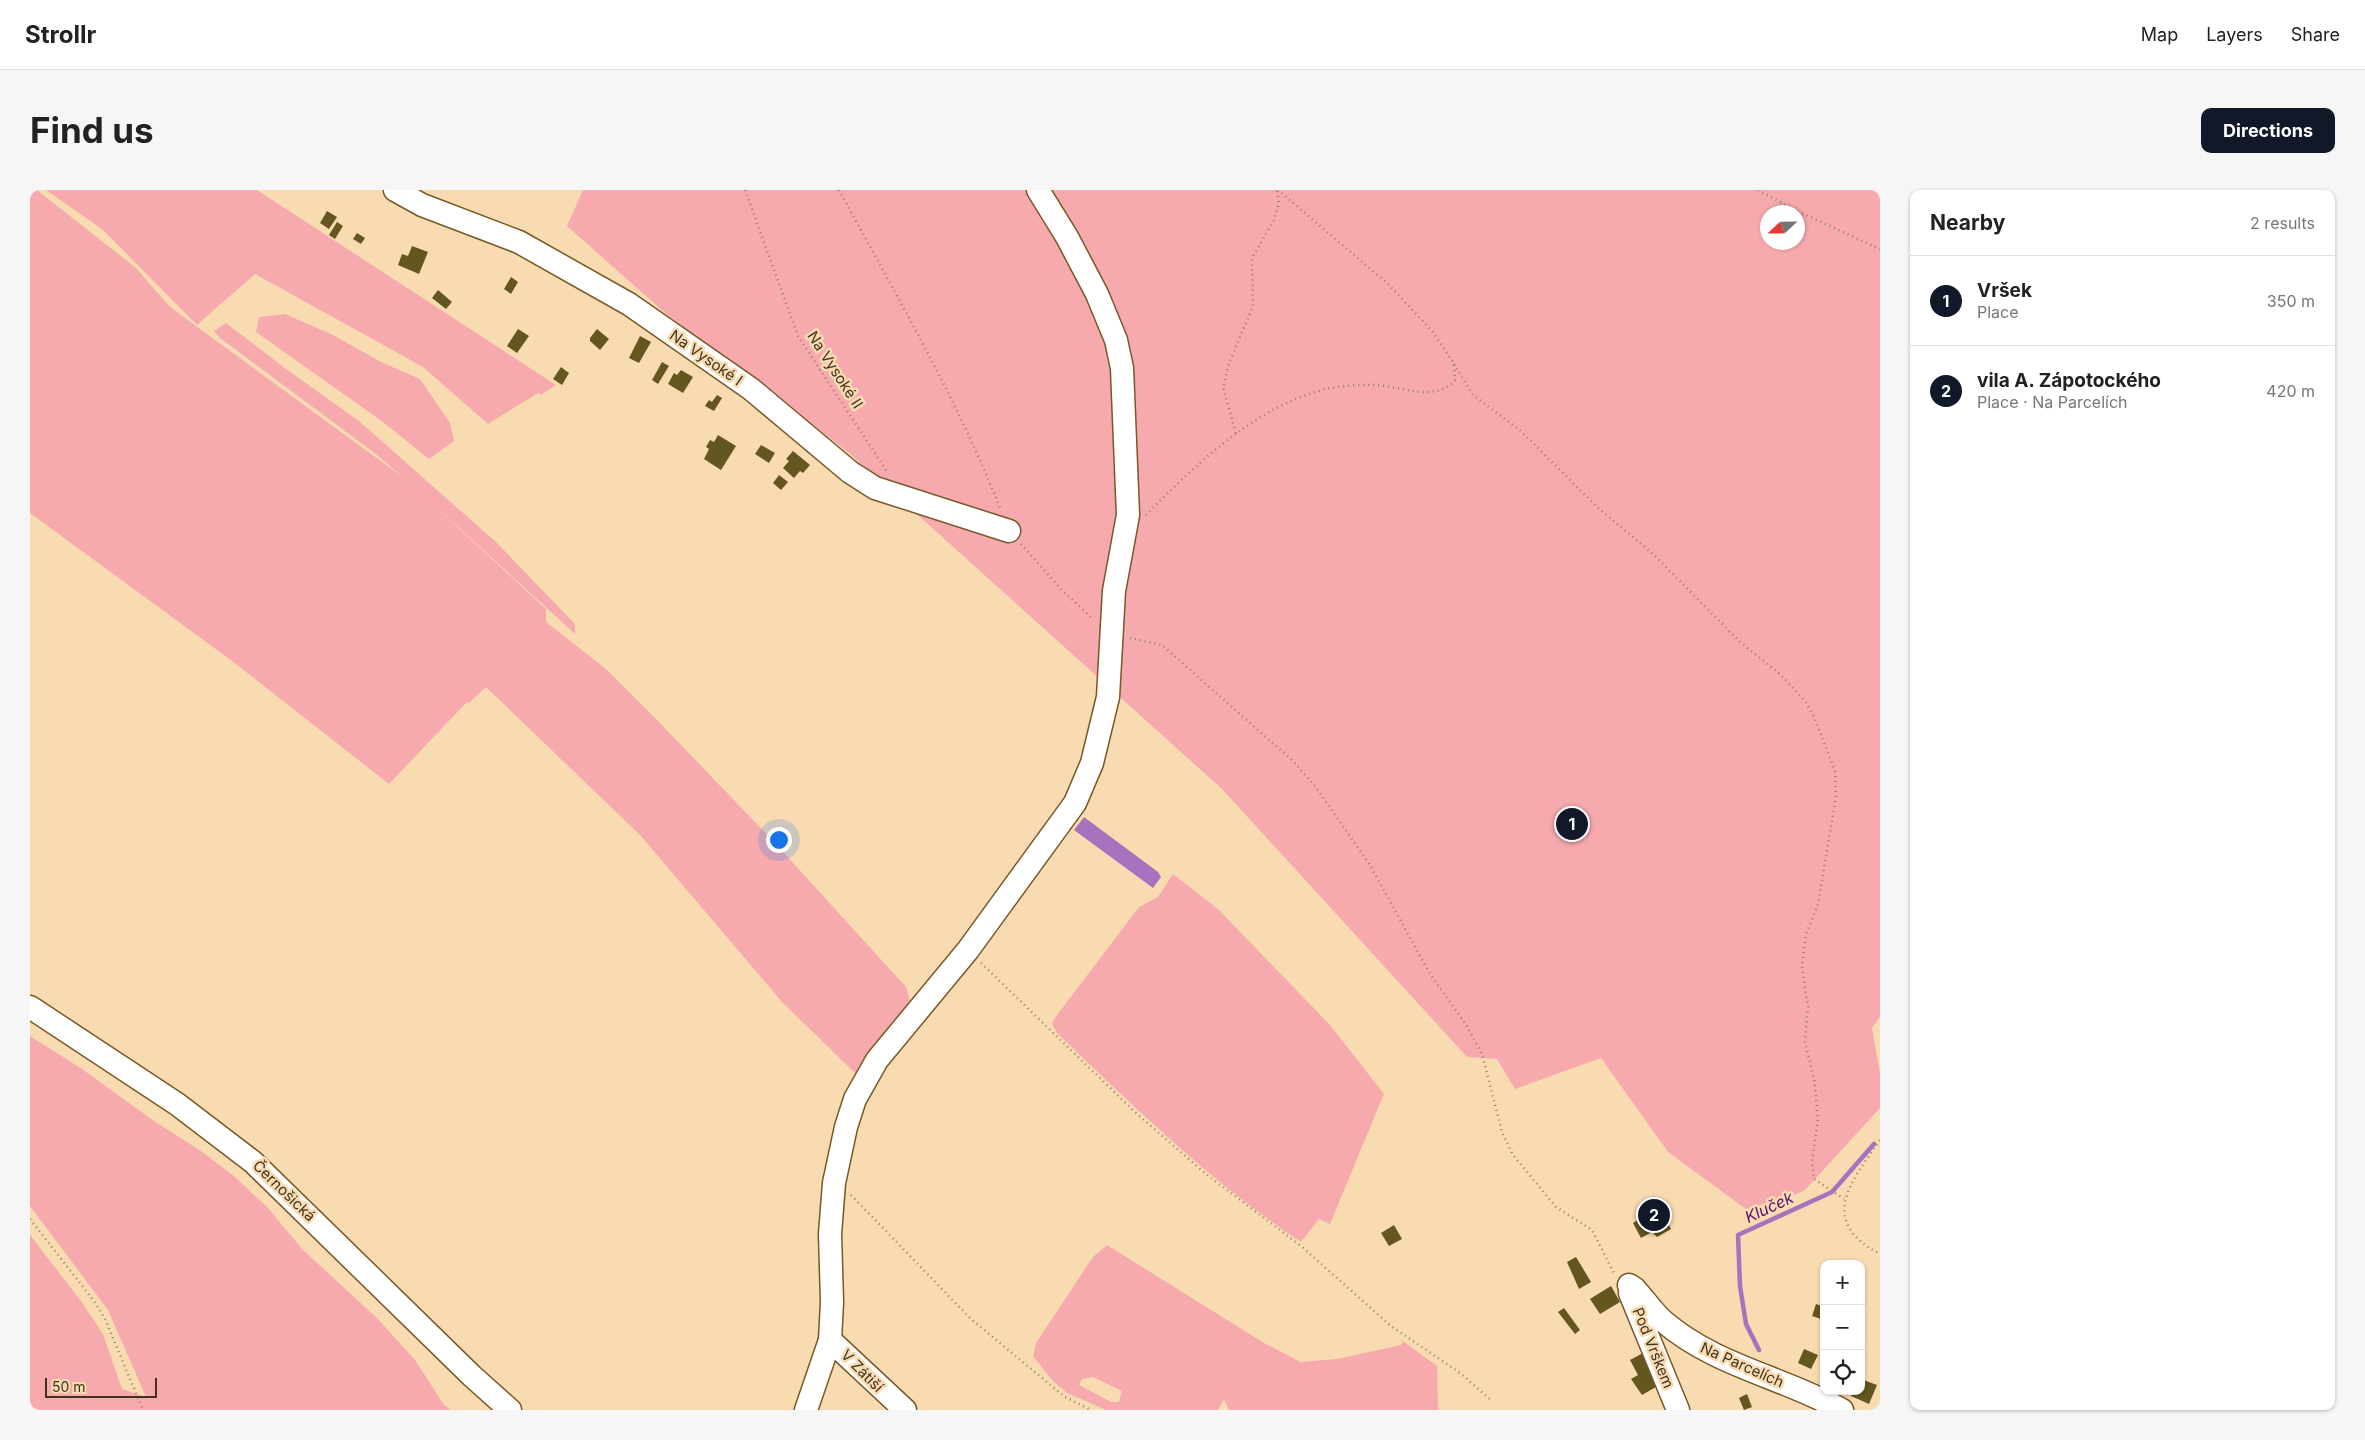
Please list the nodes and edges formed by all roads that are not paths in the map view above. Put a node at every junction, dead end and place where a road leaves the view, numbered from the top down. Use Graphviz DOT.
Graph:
graph roads {
  1 [pos="395,190"];
  2 [pos="1038,190"];
  3 [pos="1009,531"];
  4 [pos="30,1006"];
  5 [pos="1629,1285"];
  6 [pos="830,1340"];
  7 [pos="510,1410"];
  8 [pos="806,1410"];
  9 [pos="905,1410"];
  10 [pos="1678,1410"];
  11 [pos="1842,1410"];
  1 -- 3 [label="street, Na Vysoké I"];
  2 -- 6 [label="street"];
  4 -- 7 [label="street, Černošická"];
  5 -- 10 [label="street, Pod Vrškem"];
  5 -- 11 [label="street, Na Parcelích"];
  6 -- 8 [label="street, V Zátiší"];
  6 -- 9 [label="street, V Zátiší"];
}
